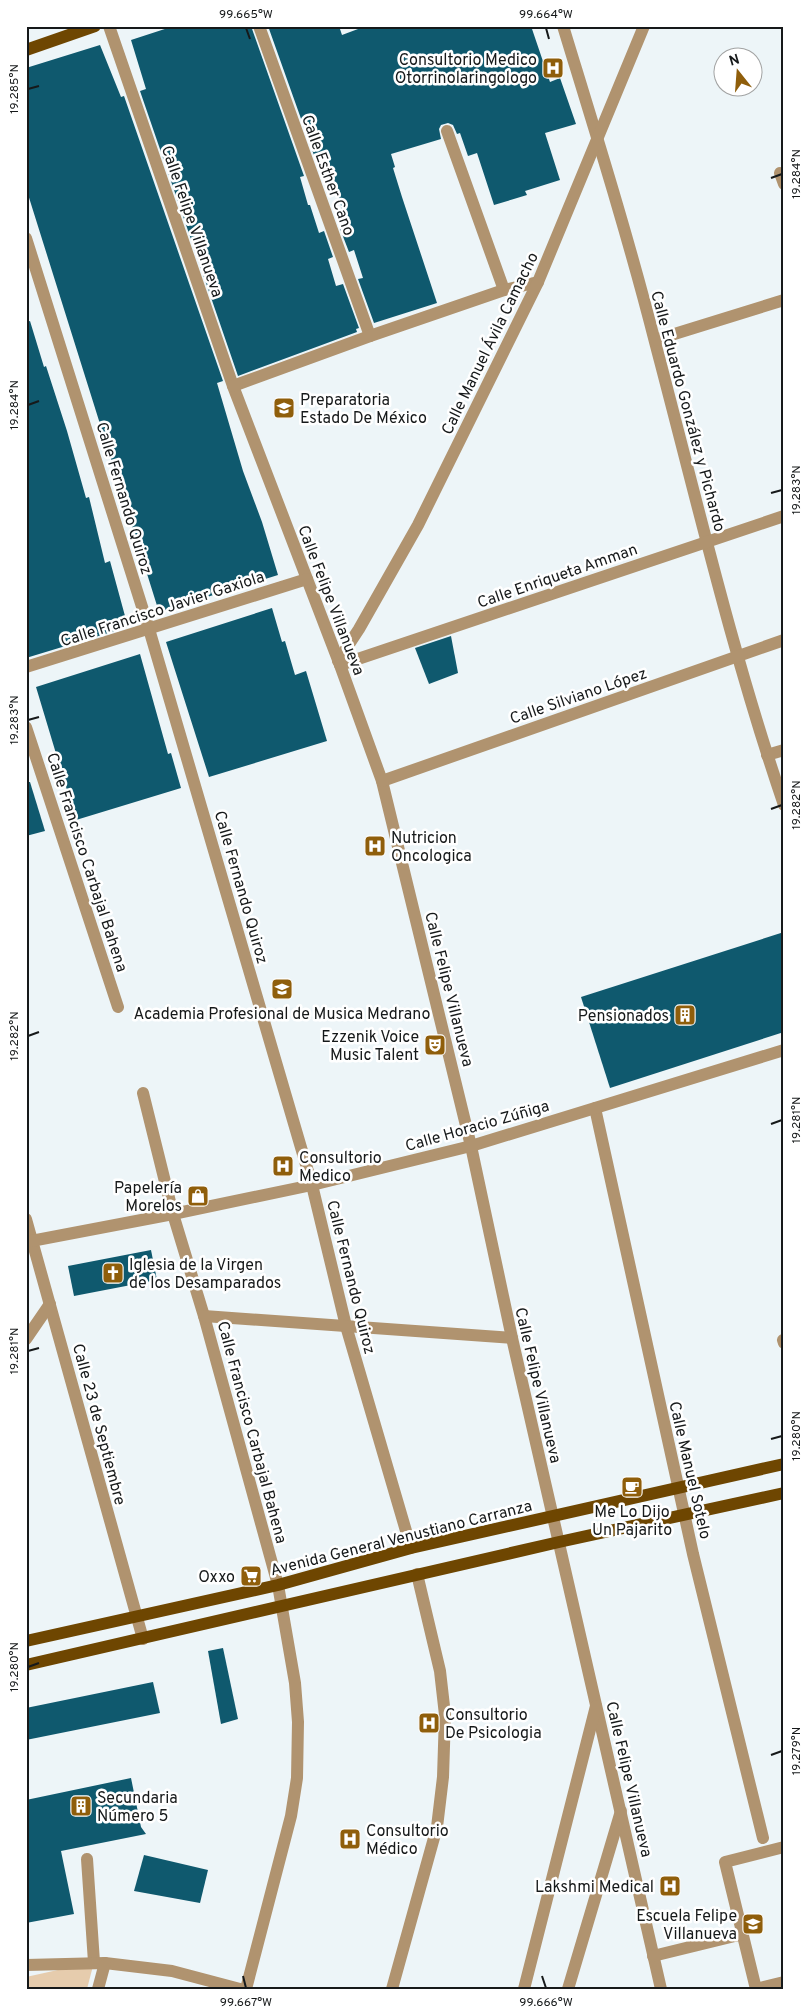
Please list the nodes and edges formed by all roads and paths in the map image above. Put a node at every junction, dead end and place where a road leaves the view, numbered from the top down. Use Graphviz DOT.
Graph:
graph roads {
  1 [pos="95,26"];
  2 [pos="110,26"];
  3 [pos="258,26"];
  4 [pos="563,26"];
  5 [pos="644,26"];
  6 [pos="26,50"];
  7 [pos="447,131"];
  8 [pos="598,140"];
  9 [pos="26,238"];
  10 [pos="538,282"];
  11 [pos="504,290"];
  12 [pos="784,300"];
  13 [pos="370,336"];
  14 [pos="655,340"];
  15 [pos="233,386"];
  16 [pos="784,516"];
  17 [pos="706,542"];
  18 [pos="307,579"];
  19 [pos="149,629"];
  20 [pos="784,640"];
  21 [pos="738,656"];
  22 [pos="339,663"];
  23 [pos="26,667"];
  24 [pos="26,727"];
  25 [pos="784,750"];
  26 [pos="767,755"];
  27 [pos="382,781"];
  28 [pos="784,805"];
  29 [pos="118,1007"];
  30 [pos="784,1050"];
  31 [pos="143,1093"];
  32 [pos="595,1108"];
  33 [pos="472,1146"];
  34 [pos="312,1185"];
  35 [pos="173,1214"];
  36 [pos="26,1219"];
  37 [pos="30,1242"];
  38 [pos="50,1304"];
  39 [pos="204,1316"];
  40 [pos="346,1326"];
  41 [pos="512,1338"];
  42 [pos="26,1339"];
  43 [pos="784,1464"];
  44 [pos="678,1488"];
  45 [pos="784,1493"];
  46 [pos="684,1514"];
  47 [pos="553,1516"];
  48 [pos="559,1542"];
  49 [pos="411,1548"];
  50 [pos="417,1574"];
  51 [pos="278,1584"];
  52 [pos="282,1606"];
  53 [pos="136,1615"];
  54 [pos="143,1639"];
  55 [pos="26,1641"];
  56 [pos="26,1665"];
  57 [pos="596,1703"];
  58 [pos="621,1811"];
  59 [pos="763,1838"];
  60 [pos="784,1847"];
  61 [pos="87,1859"];
  62 [pos="743,1934"];
  63 [pos="654,1956"];
  64 [pos="99,1962"];
  65 [pos="26,1965"];
  66 [pos="784,1982"];
  67 [pos="98,1989"];
  68 [pos="240,1989"];
  69 [pos="246,1989"];
  70 [pos="392,1989"];
  71 [pos="524,1989"];
  72 [pos="568,1989"];
  73 [pos="661,1989"];
  1 -- 6 [label="main road"];
  2 -- 15 [label="street, Calle Felipe Villanueva"];
  3 -- 13 [label="street, Calle Esther Cano"];
  4 -- 8 [label="street, Calle Eduardo González y Pichardo"];
  5 -- 8 [label="street, Calle Manuel Ávila Camacho"];
  7 -- 11 [label="street"];
  8 -- 10 [label="street, Calle Manuel Ávila Camacho"];
  8 -- 14 [label="street, Calle Eduardo González y Pichardo"];
  9 -- 19 [label="street, Calle Fernando Quiroz"];
  10 -- 11 [label="street"];
  10 -- 22 [label="street, Calle Manuel Ávila Camacho"];
  11 -- 13 [label="street"];
  12 -- 14 [label="street"];
  13 -- 15 [label="street"];
  14 -- 17 [label="street, Calle Eduardo González y Pichardo"];
  15 -- 18 [label="street, Calle Felipe Villanueva"];
  16 -- 17 [label="street, Calle Enriqueta Amman"];
  17 -- 21 [label="street, Calle Eduardo González y Pichardo"];
  17 -- 22 [label="street, Calle Enriqueta Amman"];
  18 -- 19 [label="street, Calle Francisco Javier Gaxiola"];
  18 -- 22 [label="street, Calle Felipe Villanueva"];
  19 -- 23 [label="street, Calle Francisco Javier Gaxiola"];
  19 -- 34 [label="street, Calle Fernando Quiroz"];
  20 -- 21 [label="street, Calle Silviano López"];
  21 -- 26 [label="street, Calle Eduardo González y Pichardo"];
  21 -- 27 [label="street, Calle Silviano López"];
  22 -- 27 [label="street, Calle Felipe Villanueva"];
  24 -- 29 [label="street, Calle Francisco Carbajal Bahena"];
  25 -- 26 [label="street"];
  26 -- 28 [label="street, Calle Eduardo González y Pichardo"];
  27 -- 33 [label="street, Calle Felipe Villanueva"];
  30 -- 32 [label="street, Calle Horacio Zúñiga"];
  31 -- 35 [label="street, Calle Francisco Carbajal Bahena"];
  32 -- 33 [label="street, Calle Horacio Zúñiga"];
  32 -- 44 [label="street, Calle Manuel Sotelo"];
  33 -- 34 [label="street, Calle Horacio Zúñiga"];
  33 -- 41 [label="street, Calle Felipe Villanueva"];
  34 -- 35 [label="street, Calle Horacio Zúñiga"];
  34 -- 40 [label="street, Calle Fernando Quiroz"];
  35 -- 37 [label="street, Calle Horacio Zúñiga"];
  35 -- 39 [label="street, Calle Francisco Carbajal Bahena"];
  36 -- 37 [label="street, Calle 23 de Septiembre"];
  37 -- 38 [label="street, Calle 23 de Septiembre"];
  38 -- 42 [label="street"];
  38 -- 53 [label="street, Calle 23 de Septiembre"];
  39 -- 40 [label="street"];
  39 -- 51 [label="street, Calle Francisco Carbajal Bahena"];
  40 -- 41 [label="street"];
  40 -- 49 [label="street, Calle Fernando Quiroz"];
  41 -- 47 [label="street, Calle Felipe Villanueva"];
  43 -- 44 [label="main road, Avenida General Venustiano Carranza"];
  44 -- 46 [label="street, Calle Manuel Sotelo"];
  44 -- 47 [label="main road, Avenida General Venustiano Carranza"];
  45 -- 46 [label="main road"];
  46 -- 48 [label="main road"];
  46 -- 59 [label="street, Calle Manuel Sotelo"];
  47 -- 48 [label="street, Calle Felipe Villanueva"];
  47 -- 49 [label="main road, Avenida General Venustiano Carranza"];
  48 -- 50 [label="main road"];
  48 -- 57 [label="street, Calle Felipe Villanueva"];
  49 -- 51 [label="main road, Avenida General Venustiano Carranza"];
  50 -- 52 [label="main road"];
  50 -- 70 [label="street"];
  51 -- 52 [label="street, Calle Francisco Carbajal Bahena"];
  51 -- 53 [label="main road, Avenida General Venustiano Carranza"];
  52 -- 54 [label="main road"];
  52 -- 69 [label="street, Calle Francisco Carbajal Bahena"];
  53 -- 54 [label="street, Calle 23 de Septiembre"];
  53 -- 55 [label="main road, Avenida General Venustiano Carranza"];
  54 -- 56 [label="main road"];
  57 -- 58 [label="street, Calle Felipe Villanueva"];
  57 -- 71 [label="street"];
  58 -- 63 [label="street, Calle Felipe Villanueva"];
  58 -- 72 [label="street"];
  60 -- 62 [label="street"];
  61 -- 64 [label="street"];
  62 -- 63 [label="street"];
  62 -- 66 [label="street"];
  63 -- 73 [label="street, Calle Felipe Villanueva"];
  64 -- 65 [label="street"];
  64 -- 67 [label="street"];
  64 -- 68 [label="street"];
}
